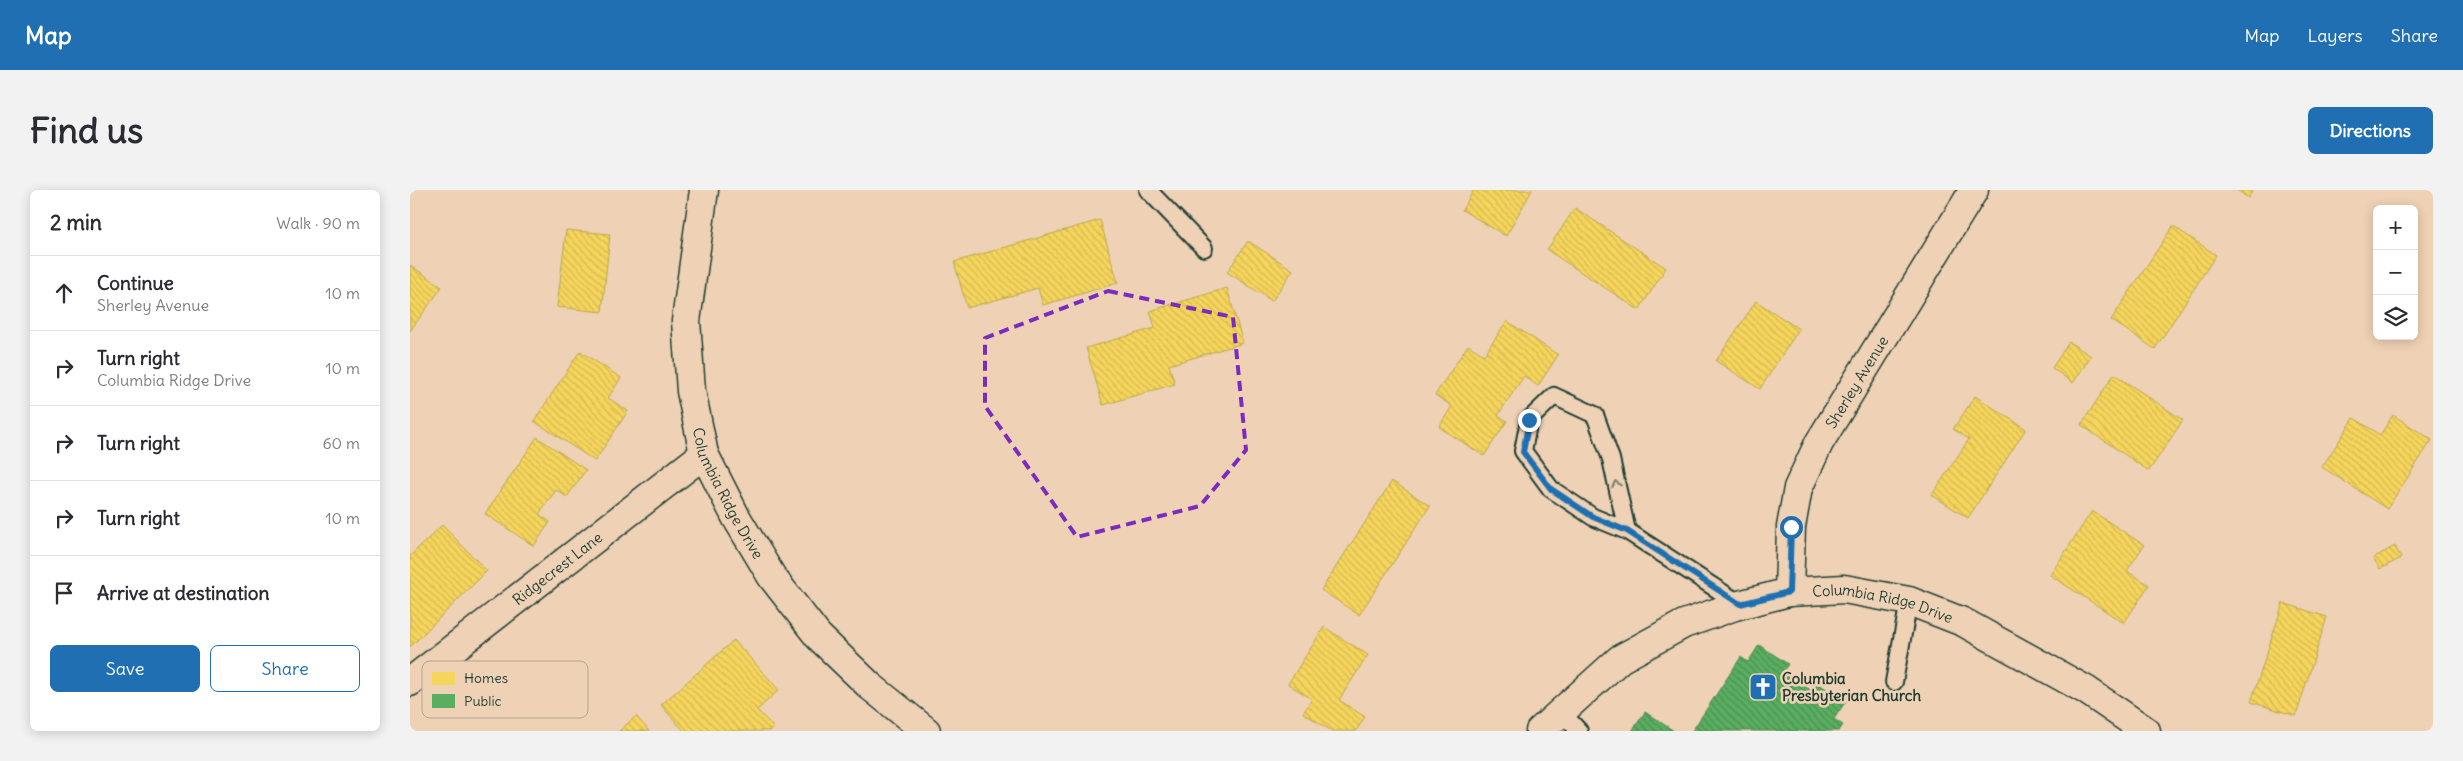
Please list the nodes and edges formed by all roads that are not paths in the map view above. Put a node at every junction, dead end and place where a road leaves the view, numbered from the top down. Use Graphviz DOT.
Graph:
graph roads {
  1 [pos="704,190"];
  2 [pos="1148,190"];
  3 [pos="1974,190"];
  4 [pos="1204,248"];
  5 [pos="704,454"];
  6 [pos="1627,531"];
  7 [pos="1789,592"];
  8 [pos="1909,601"];
  9 [pos="1740,604"];
  10 [pos="437,661"];
  11 [pos="422,673"];
  12 [pos="410,682"];
  13 [pos="1894,682"];
  14 [pos="1570,722"];
  15 [pos="924,730"];
  16 [pos="1540,731"];
  17 [pos="2146,731"];
  1 -- 5 [label="street, Columbia Ridge Drive"];
  2 -- 4 [label="lane"];
  3 -- 7 [label="street, Sherley Avenue"];
  5 -- 10 [label="street, Ridgecrest Lane"];
  5 -- 15 [label="street, Columbia Ridge Drive"];
  6 -- 6 [label="lane, one-way"];
  6 -- 9 [label="lane"];
  7 -- 8 [label="street, Columbia Ridge Drive"];
  7 -- 9 [label="street, Columbia Ridge Drive"];
  8 -- 13 [label="lane"];
  8 -- 17 [label="street, Columbia Ridge Drive"];
  9 -- 14 [label="street, Columbia Ridge Drive"];
  11 -- 12 [label="street, Ridgecrest Lane"];
  14 -- 16 [label="street, Columbia Ridge Drive"];
}
